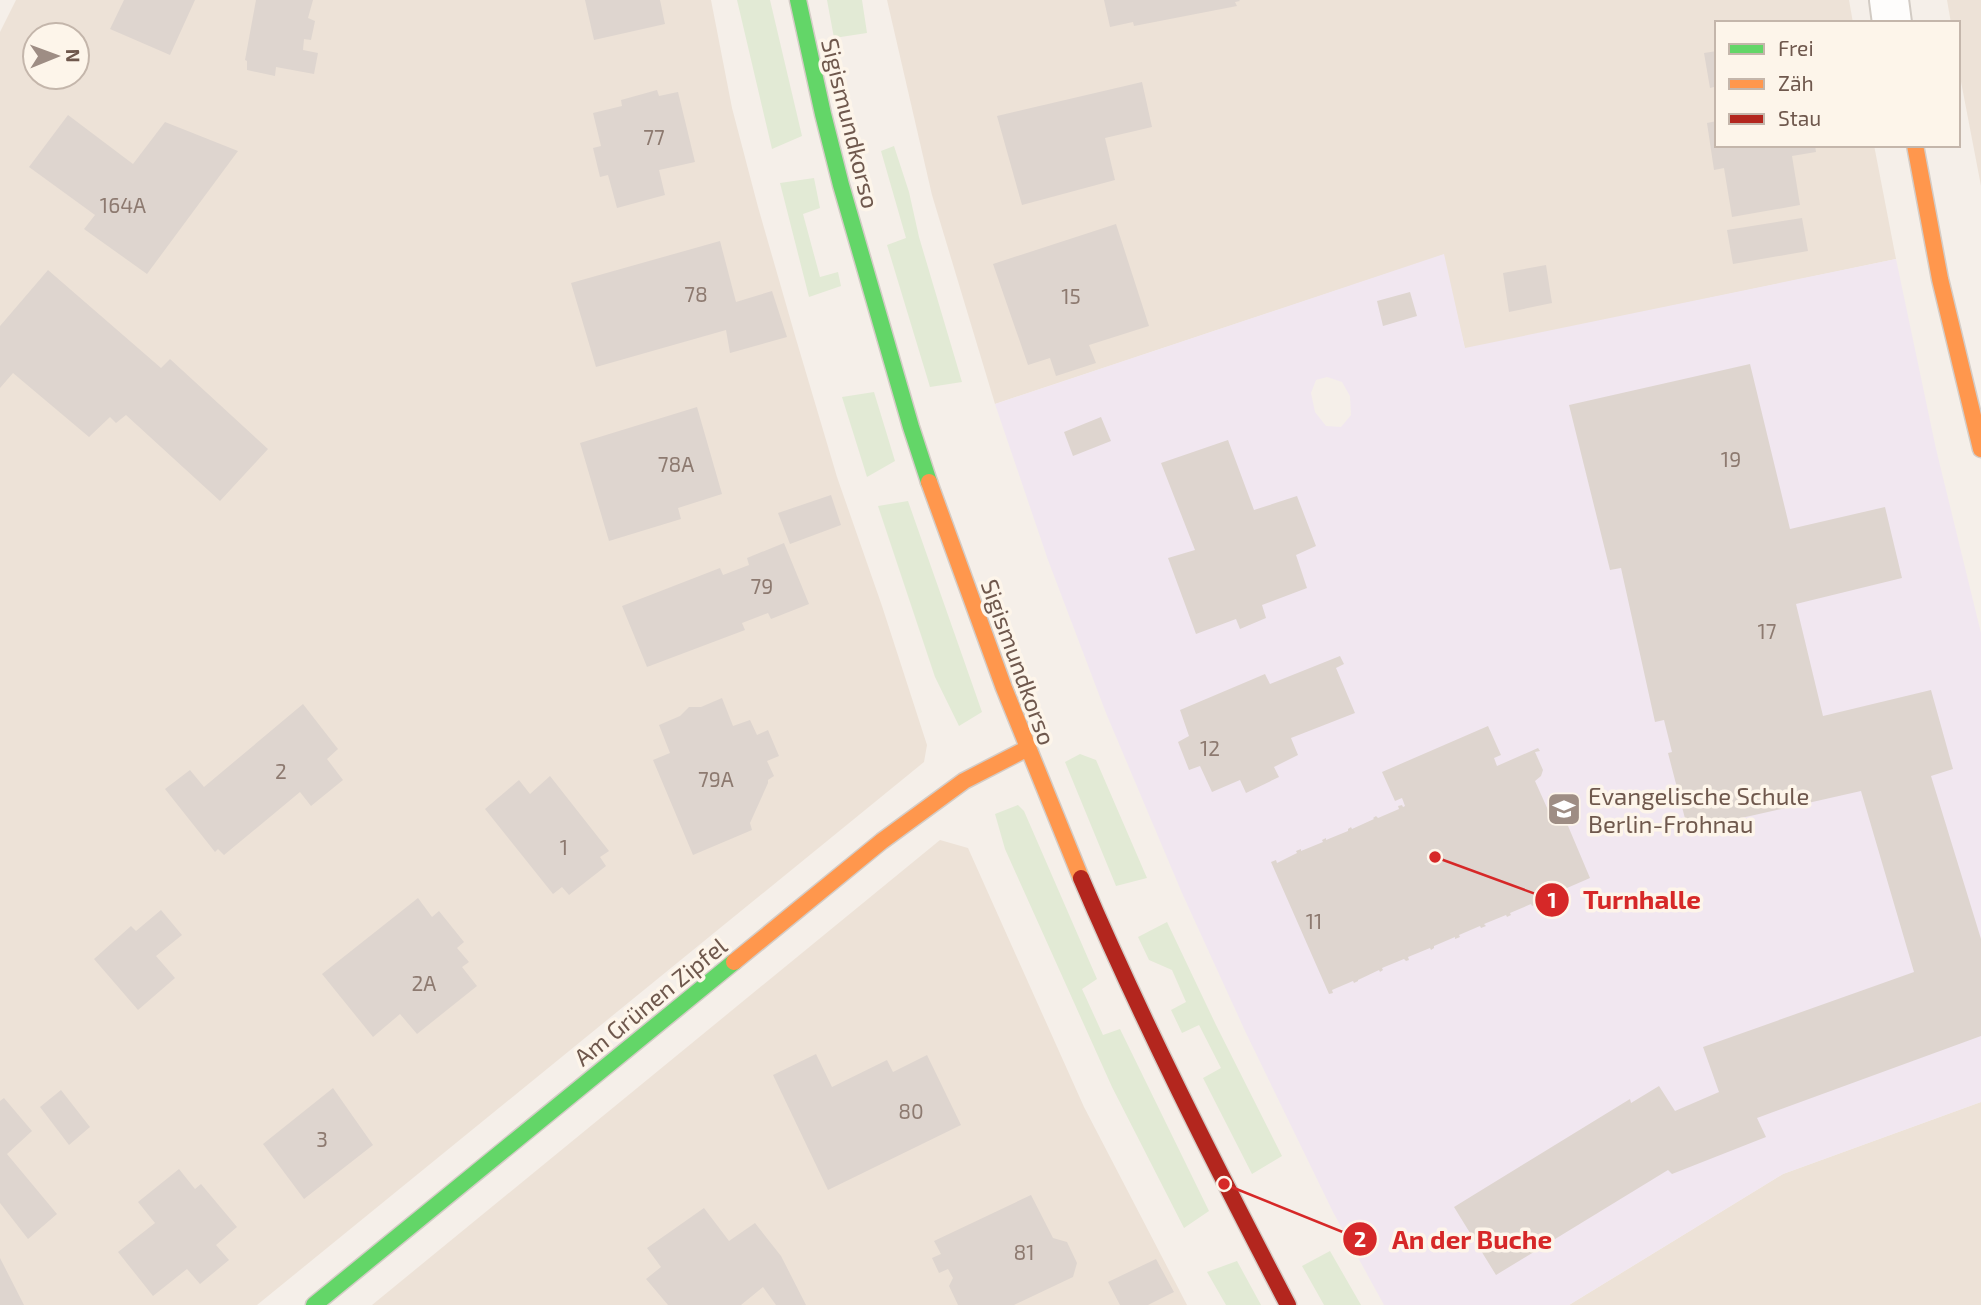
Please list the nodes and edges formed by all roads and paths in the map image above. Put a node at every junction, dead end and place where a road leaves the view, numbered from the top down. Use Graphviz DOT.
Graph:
graph roads {
  1 [pos="797,0"];
  2 [pos="1888,0"];
  3 [pos="1892,21"];
  4 [pos="1915,147"];
  5 [pos="1981,449"];
  6 [pos="1026,748"];
  7 [pos="314,1305"];
  8 [pos="1288,1305"];
  1 -- 6 [label="street, Sigismundkorso"];
  2 -- 3 [label="street"];
  4 -- 5 [label="street"];
  6 -- 7 [label="street, Am Grünen Zipfel"];
  6 -- 8 [label="street, Sigismundkorso"];
}
